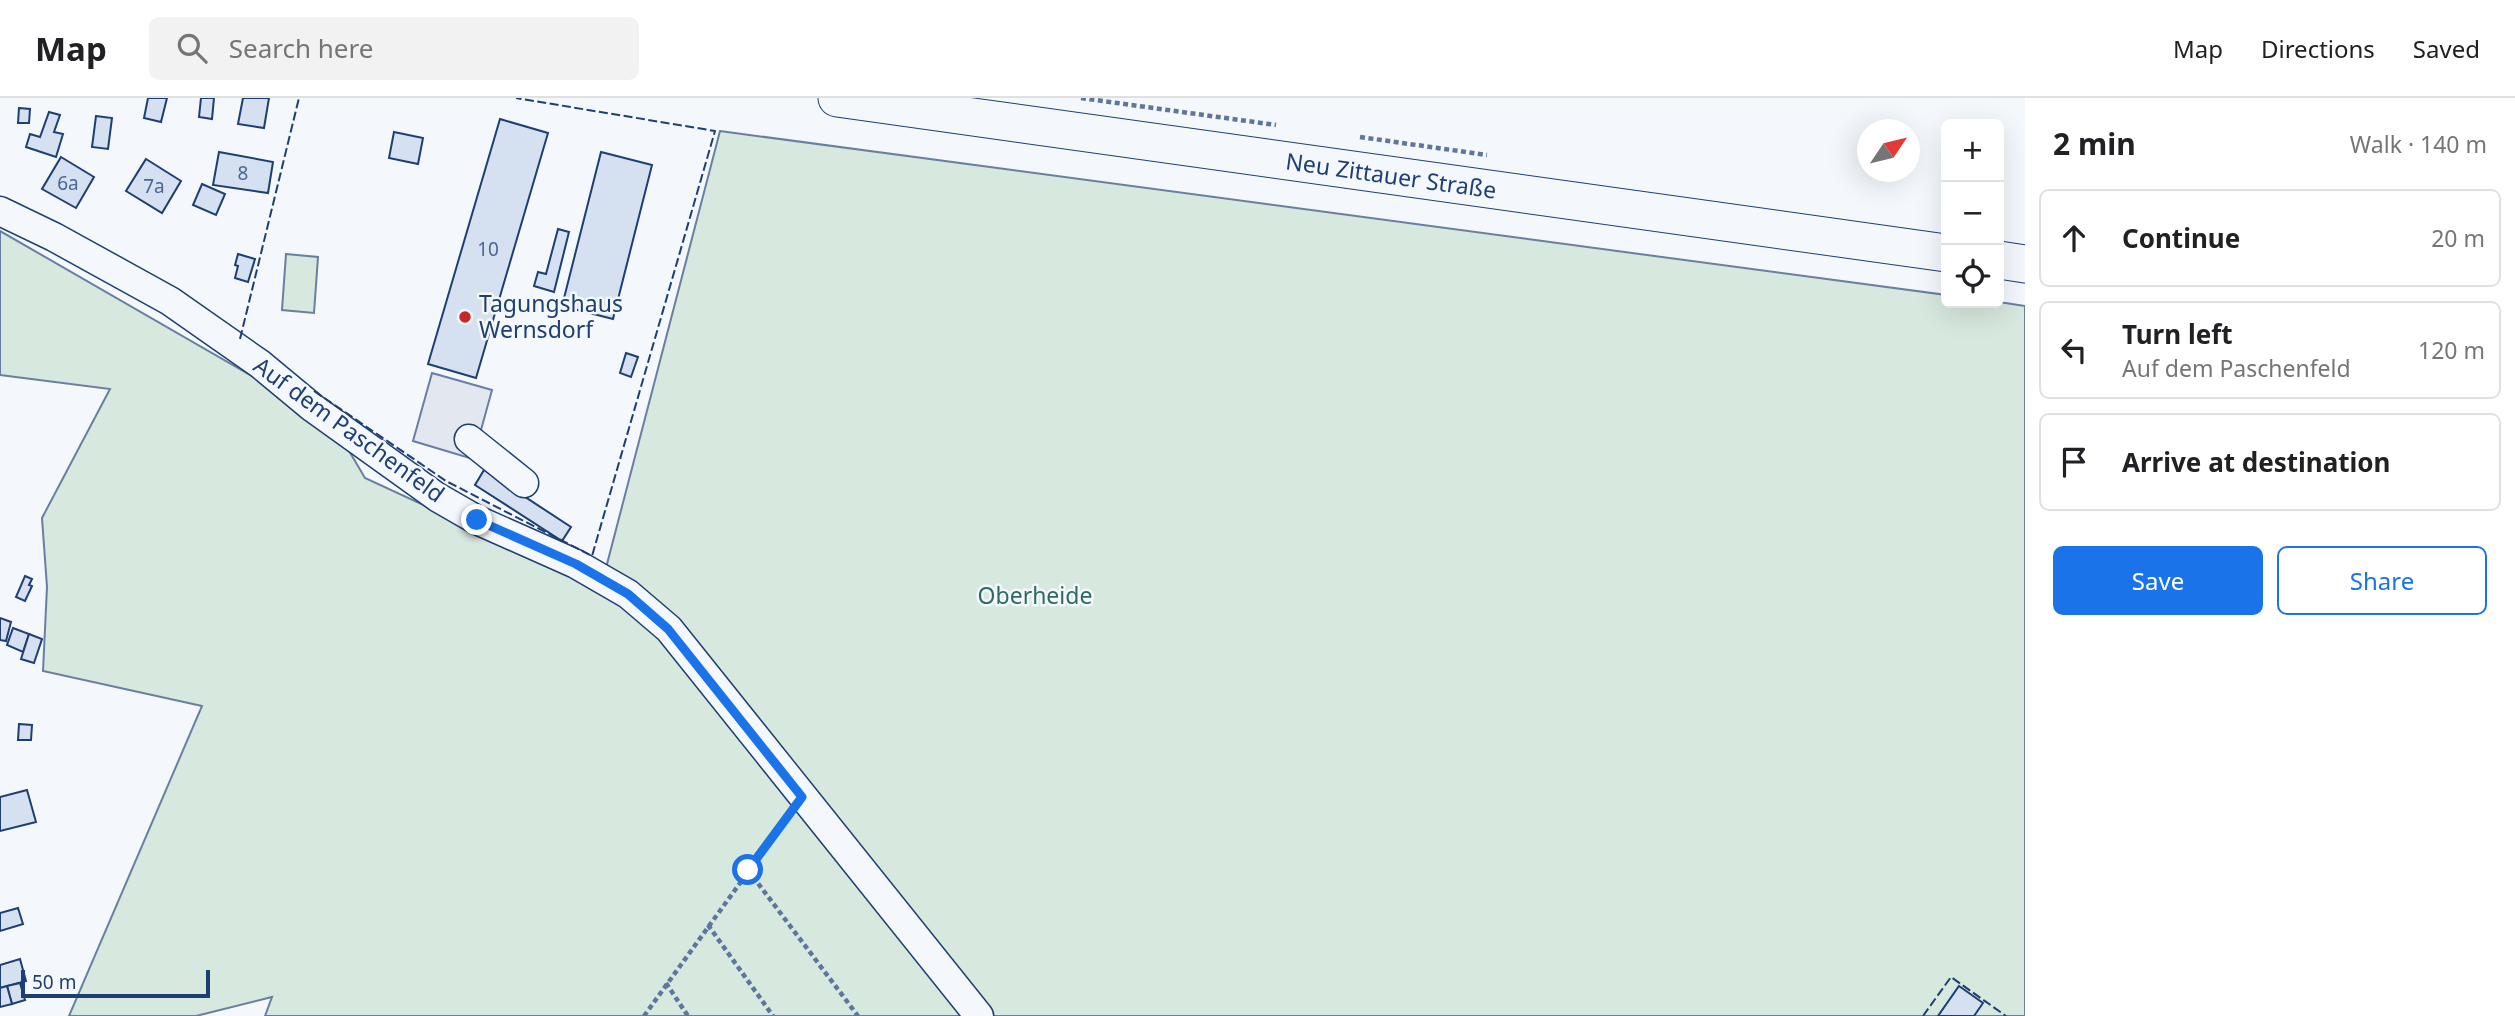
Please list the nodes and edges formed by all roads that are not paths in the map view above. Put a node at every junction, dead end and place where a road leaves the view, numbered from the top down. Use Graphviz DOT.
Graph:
graph roads {
  1 [pos="837,98"];
  2 [pos="0,211"];
  3 [pos="1941,252"];
  4 [pos="2004,261"];
  5 [pos="2025,264"];
  6 [pos="469,439"];
  7 [pos="524,483"];
  8 [pos="979,1016"];
  1 -- 3 [label="main road, Neu Zittauer Straße"];
  2 -- 8 [label="lane, Auf dem Paschenfeld"];
  4 -- 5 [label="main road"];
  6 -- 7 [label="lane"];
}
